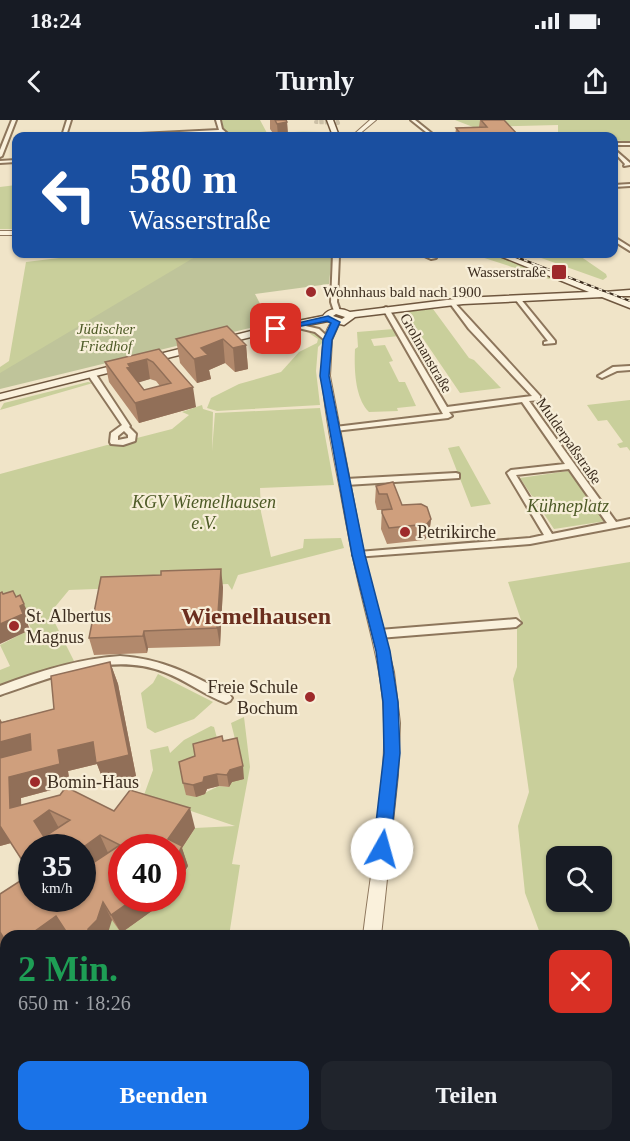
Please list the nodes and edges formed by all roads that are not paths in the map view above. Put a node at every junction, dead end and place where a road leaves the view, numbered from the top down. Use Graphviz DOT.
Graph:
graph roads {
  1 [pos="14,120"];
  2 [pos="219,120"];
  3 [pos="373,120"];
  4 [pos="413,120"];
  5 [pos="222,131"];
  6 [pos="198,132"];
  7 [pos="359,132"];
  8 [pos="428,132"];
  9 [pos="3,141"];
  10 [pos="618,154"];
  11 [pos="0,156"];
  12 [pos="618,164"];
  13 [pos="628,165"];
  14 [pos="336,258"];
  15 [pos="509,258"];
  16 [pos="533,258"];
  17 [pos="567,281"];
  18 [pos="627,292"];
  19 [pos="563,293"];
  20 [pos="597,293"];
  21 [pos="522,298"];
  22 [pos="452,302"];
  23 [pos="630,305"];
  24 [pos="386,309"];
  25 [pos="334,317"];
  26 [pos="292,325"];
  27 [pos="328,340"];
  28 [pos="546,343"];
  29 [pos="630,368"];
  30 [pos="92,375"];
  31 [pos="602,376"];
  32 [pos="0,397"];
  33 [pos="524,400"];
  34 [pos="444,410"];
  35 [pos="125,428"];
  36 [pos="335,429"];
  37 [pos="569,466"];
  38 [pos="456,476"];
  39 [pos="346,482"];
  40 [pos="630,522"];
  41 [pos="614,526"];
  42 [pos="550,538"];
  43 [pos="358,555"];
  44 [pos="516,623"];
  45 [pos="379,634"];
  46 [pos="0,691"];
  47 [pos="226,698"];
  48 [pos="373,930"];
  1 -- 9 [label="street"];
  2 -- 5 [label="street"];
  3 -- 7 [label="street"];
  4 -- 8 [label="street"];
  5 -- 6 [label="street"];
  9 -- 11 [label="street"];
  10 -- 13 [label="street"];
  12 -- 13 [label="street"];
  14 -- 25 [label="street"];
  15 -- 17 [label="main road"];
  16 -- 18 [label="main road"];
  17 -- 19 [label="main road"];
  17 -- 20 [label="main road"];
  18 -- 20 [label="main road"];
  19 -- 20 [label="main road"];
  19 -- 21 [label="main road"];
  20 -- 21 [label="main road"];
  20 -- 23 [label="main road"];
  21 -- 22 [label="main road"];
  21 -- 28 [label="street"];
  22 -- 24 [label="main road"];
  22 -- 33 [label="street"];
  24 -- 25 [label="main road"];
  24 -- 34 [label="street, Grolmanstraße"];
  25 -- 26 [label="main road"];
  25 -- 27 [label="street"];
  26 -- 27 [label="street"];
  26 -- 30 [label="main road"];
  27 -- 36 [label="street"];
  29 -- 31 [label="street"];
  30 -- 32 [label="main road"];
  30 -- 35 [label="street"];
  33 -- 34 [label="street"];
  33 -- 37 [label="street, Mulderpaßstraße"];
  34 -- 36 [label="street"];
  36 -- 39 [label="street"];
  37 -- 41 [label="street, Mulderpaßstraße"];
  37 -- 42 [label="street"];
  38 -- 39 [label="street"];
  39 -- 43 [label="street"];
  40 -- 41 [label="street"];
  41 -- 42 [label="street"];
  42 -- 43 [label="street"];
  43 -- 45 [label="street"];
  44 -- 45 [label="street"];
  45 -- 48 [label="street"];
  46 -- 47 [label="street"];
}
